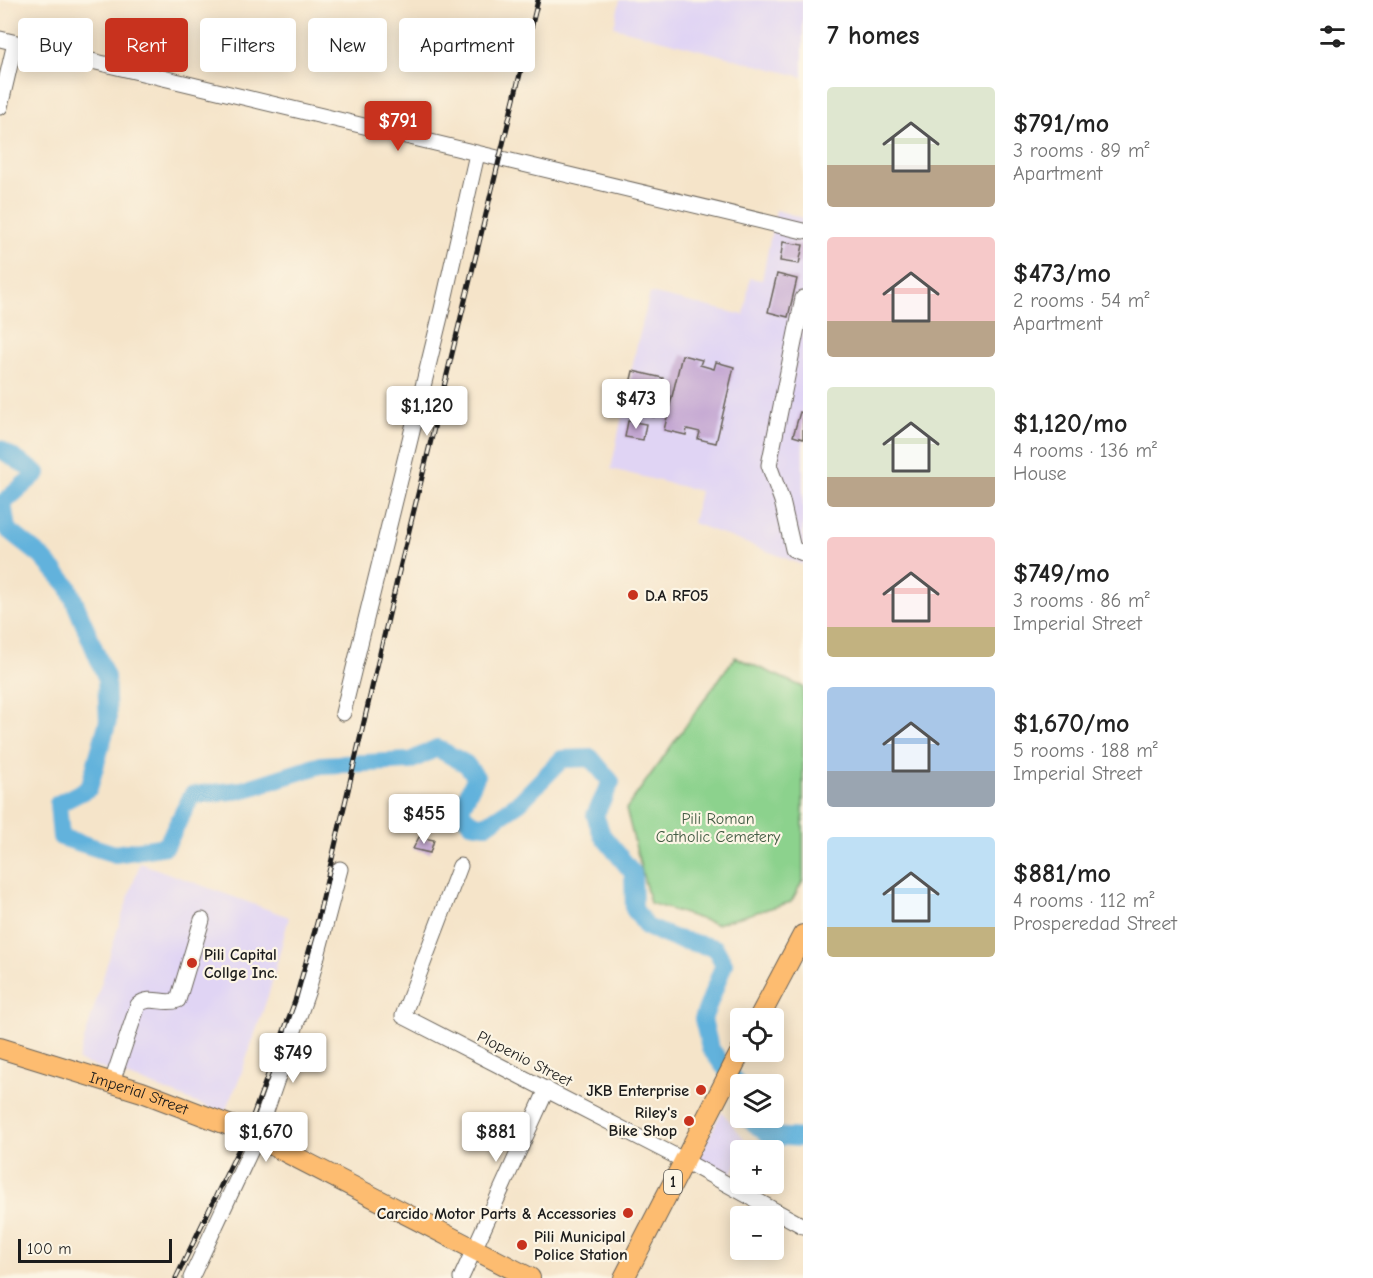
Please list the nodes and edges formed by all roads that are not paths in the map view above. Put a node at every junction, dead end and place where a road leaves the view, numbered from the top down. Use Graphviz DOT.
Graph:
graph roads {
  1 [pos="8,41"];
  2 [pos="0,107"];
  3 [pos="477,154"];
  4 [pos="803,231"];
  5 [pos="803,298"];
  6 [pos="803,552"];
  7 [pos="342,713"];
  8 [pos="460,866"];
  9 [pos="340,869"];
  10 [pos="202,920"];
  11 [pos="803,935"];
  12 [pos="764,1008"];
  13 [pos="0,1048"];
  14 [pos="735,1062"];
  15 [pos="112,1083"];
  16 [pos="547,1089"];
  17 [pos="257,1137"];
  18 [pos="683,1160"];
  19 [pos="803,1226"];
  20 [pos="474,1250"];
  21 [pos="190,1278"];
  22 [pos="462,1278"];
  23 [pos="530,1278"];
  24 [pos="624,1278"];
  1 -- 2 [label="street"];
  1 -- 3 [label="street"];
  3 -- 4 [label="street"];
  3 -- 7 [label="street"];
  5 -- 6 [label="street"];
  8 -- 16 [label="street, Plopenio Street"];
  9 -- 17 [label="street"];
  10 -- 15 [label="street"];
  11 -- 12 [label="main road"];
  13 -- 15 [label="main road, Imperial Street"];
  14 -- 18 [label="main road, 1"];
  15 -- 17 [label="main road, Imperial Street"];
  16 -- 18 [label="street, Plopenio Street"];
  16 -- 20 [label="street"];
  17 -- 20 [label="main road, Imperial Street"];
  17 -- 21 [label="street"];
  18 -- 19 [label="street, Plopenio Street"];
  18 -- 24 [label="main road, 1"];
  20 -- 22 [label="street"];
  20 -- 23 [label="main road, Imperial Street"];
}
